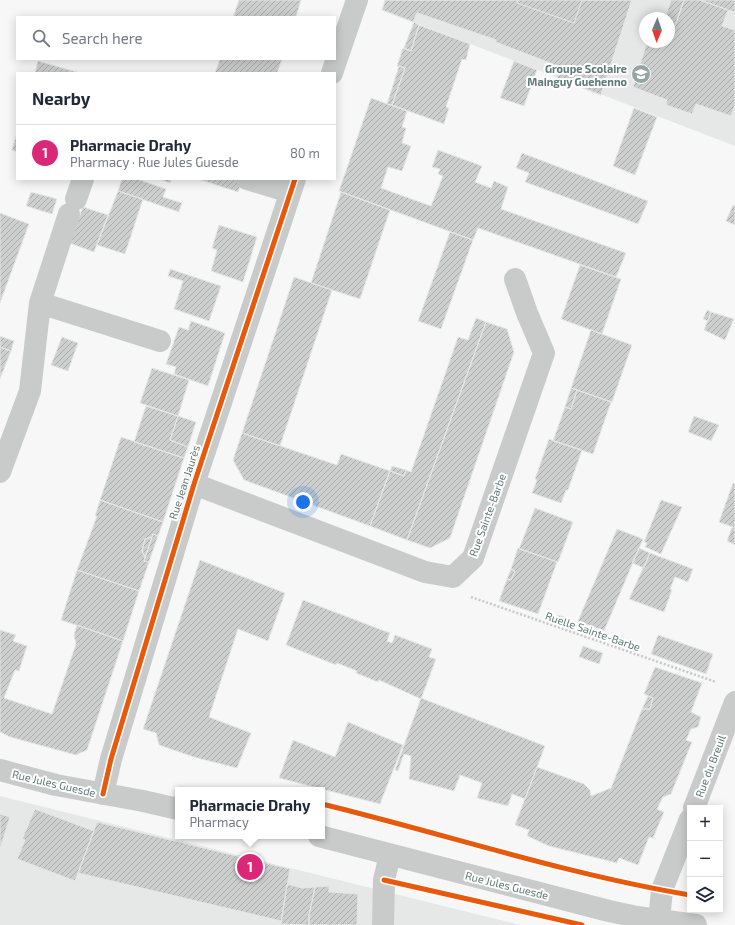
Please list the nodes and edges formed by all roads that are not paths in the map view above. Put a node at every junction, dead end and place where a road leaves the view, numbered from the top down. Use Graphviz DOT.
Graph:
graph roads {
  1 [pos="357,0"];
  2 [pos="332,72"];
  3 [pos="253,180"];
  4 [pos="292,186"];
  5 [pos="76,197"];
  6 [pos="515,279"];
  7 [pos="40,303"];
  8 [pos="160,341"];
  9 [pos="0,472"];
  10 [pos="194,484"];
  11 [pos="735,702"];
  12 [pos="0,770"];
  13 [pos="103,794"];
  14 [pos="695,805"];
  15 [pos="175,808"];
  16 [pos="687,827"];
  17 [pos="325,838"];
  18 [pos="390,855"];
  19 [pos="659,920"];
  20 [pos="383,925"];
  21 [pos="696,925"];
  1 -- 2 [label="street"];
  3 -- 4 [label="street"];
  4 -- 10 [label="street, Rue Jean Jaurès"];
  5 -- 7 [label="street"];
  6 -- 10 [label="street, Rue Sainte-Barbe"];
  7 -- 8 [label="street"];
  7 -- 9 [label="street"];
  10 -- 13 [label="street, Rue Jean Jaurès"];
  11 -- 14 [label="street, Rue du Breuil"];
  12 -- 13 [label="street, Rue Jules Guesde"];
  13 -- 15 [label="street, Rue Jules Guesde"];
  16 -- 19 [label="street"];
  17 -- 18 [label="street, Rue Jules Guesde"];
  18 -- 19 [label="street, Rue Jules Guesde"];
  18 -- 20 [label="street"];
  19 -- 21 [label="street, Rue Jules Guesde"];
}
